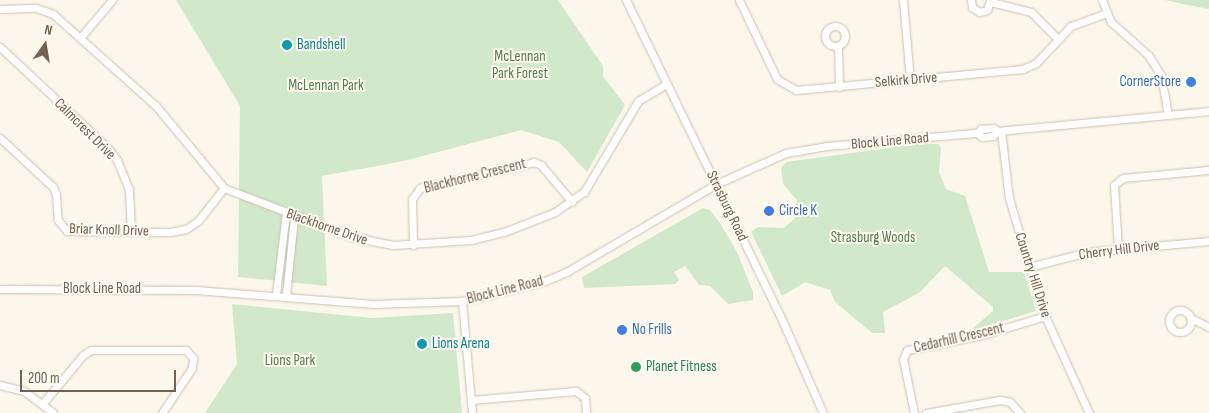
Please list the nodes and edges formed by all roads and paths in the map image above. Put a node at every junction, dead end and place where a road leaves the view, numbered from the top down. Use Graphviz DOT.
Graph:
graph roads {
  1 [pos="112,0"];
  2 [pos="626,0"];
  3 [pos="739,0"];
  4 [pos="903,0"];
  5 [pos="971,0"];
  6 [pos="1102,0"];
  7 [pos="990,1"];
  8 [pos="0,8"];
  9 [pos="1106,13"];
  10 [pos="80,38"];
  11 [pos="1057,38"];
  12 [pos="838,46"];
  13 [pos="0,47"];
  14 [pos="910,80"];
  15 [pos="666,84"];
  16 [pos="839,86"];
  17 [pos="1209,111"];
  18 [pos="1168,114"];
  19 [pos="999,131"];
  20 [pos="0,138"];
  21 [pos="1209,170"];
  22 [pos="716,184"];
  23 [pos="224,188"];
  24 [pos="572,202"];
  25 [pos="286,213"];
  26 [pos="294,217"];
  27 [pos="131,232"];
  28 [pos="1209,241"];
  29 [pos="413,245"];
  30 [pos="1118,249"];
  31 [pos="1029,267"];
  32 [pos="0,289"];
  33 [pos="276,294"];
  34 [pos="286,295"];
  35 [pos="462,301"];
  36 [pos="1045,316"];
  37 [pos="1191,318"];
  38 [pos="1209,327"];
  39 [pos="0,385"];
  40 [pos="470,400"];
  41 [pos="43,403"];
  42 [pos="53,413"];
  43 [pos="162,413"];
  44 [pos="472,413"];
  45 [pos="586,413"];
  46 [pos="823,413"];
  47 [pos="914,413"];
  48 [pos="926,413"];
  49 [pos="1020,413"];
  50 [pos="1089,413"];
  1 -- 10 [label="street"];
  2 -- 15 [label="street, Strasburg Road"];
  3 -- 16 [label="street, Selkirk Drive"];
  4 -- 14 [label="street"];
  5 -- 7 [label="street"];
  6 -- 9 [label="street"];
  7 -- 11 [label="street"];
  8 -- 10 [label="street, Blackhorne Drive"];
  9 -- 11 [label="street, Selkirk Drive"];
  9 -- 18 [label="street"];
  10 -- 23 [label="street, Blackhorne Drive"];
  11 -- 14 [label="street, Selkirk Drive"];
  12 -- 16 [label="street"];
  13 -- 27 [label="street, Calmcrest Drive"];
  14 -- 16 [label="street, Selkirk Drive"];
  15 -- 22 [label="street, Strasburg Road"];
  15 -- 24 [label="street, Blackhorne Drive"];
  17 -- 18 [label="street, Block Line Road"];
  18 -- 19 [label="street, Block Line Road"];
  19 -- 22 [label="street, Block Line Road"];
  19 -- 31 [label="street, Country Hill Drive"];
  20 -- 27 [label="street, Briar Knoll Drive"];
  21 -- 30 [label="street"];
  22 -- 35 [label="street, Block Line Road"];
  22 -- 46 [label="street, Strasburg Road"];
  23 -- 25 [label="street, Blackhorne Drive"];
  23 -- 27 [label="street, Briar Knoll Drive"];
  24 -- 29 [label="street, Blackhorne Drive"];
  24 -- 29 [label="street, Blackhorne Crescent"];
  25 -- 26 [label="street, Blackhorne Drive"];
  25 -- 33 [label="street"];
  26 -- 29 [label="street, Blackhorne Drive"];
  26 -- 34 [label="street"];
  28 -- 30 [label="street, Cherry Hill Drive"];
  30 -- 31 [label="street, Cherry Hill Drive"];
  31 -- 36 [label="street, Country Hill Drive"];
  32 -- 33 [label="street, Block Line Road"];
  33 -- 34 [label="street, Block Line Road"];
  34 -- 35 [label="street, Block Line Road"];
  35 -- 40 [label="street"];
  36 -- 47 [label="street, Cedarhill Crescent"];
  36 -- 50 [label="street, Country Hill Drive"];
  37 -- 38 [label="street"];
  39 -- 41 [label="street"];
  40 -- 44 [label="street"];
  40 -- 45 [label="street"];
  41 -- 42 [label="street"];
  41 -- 43 [label="street"];
  48 -- 49 [label="street"];
}
